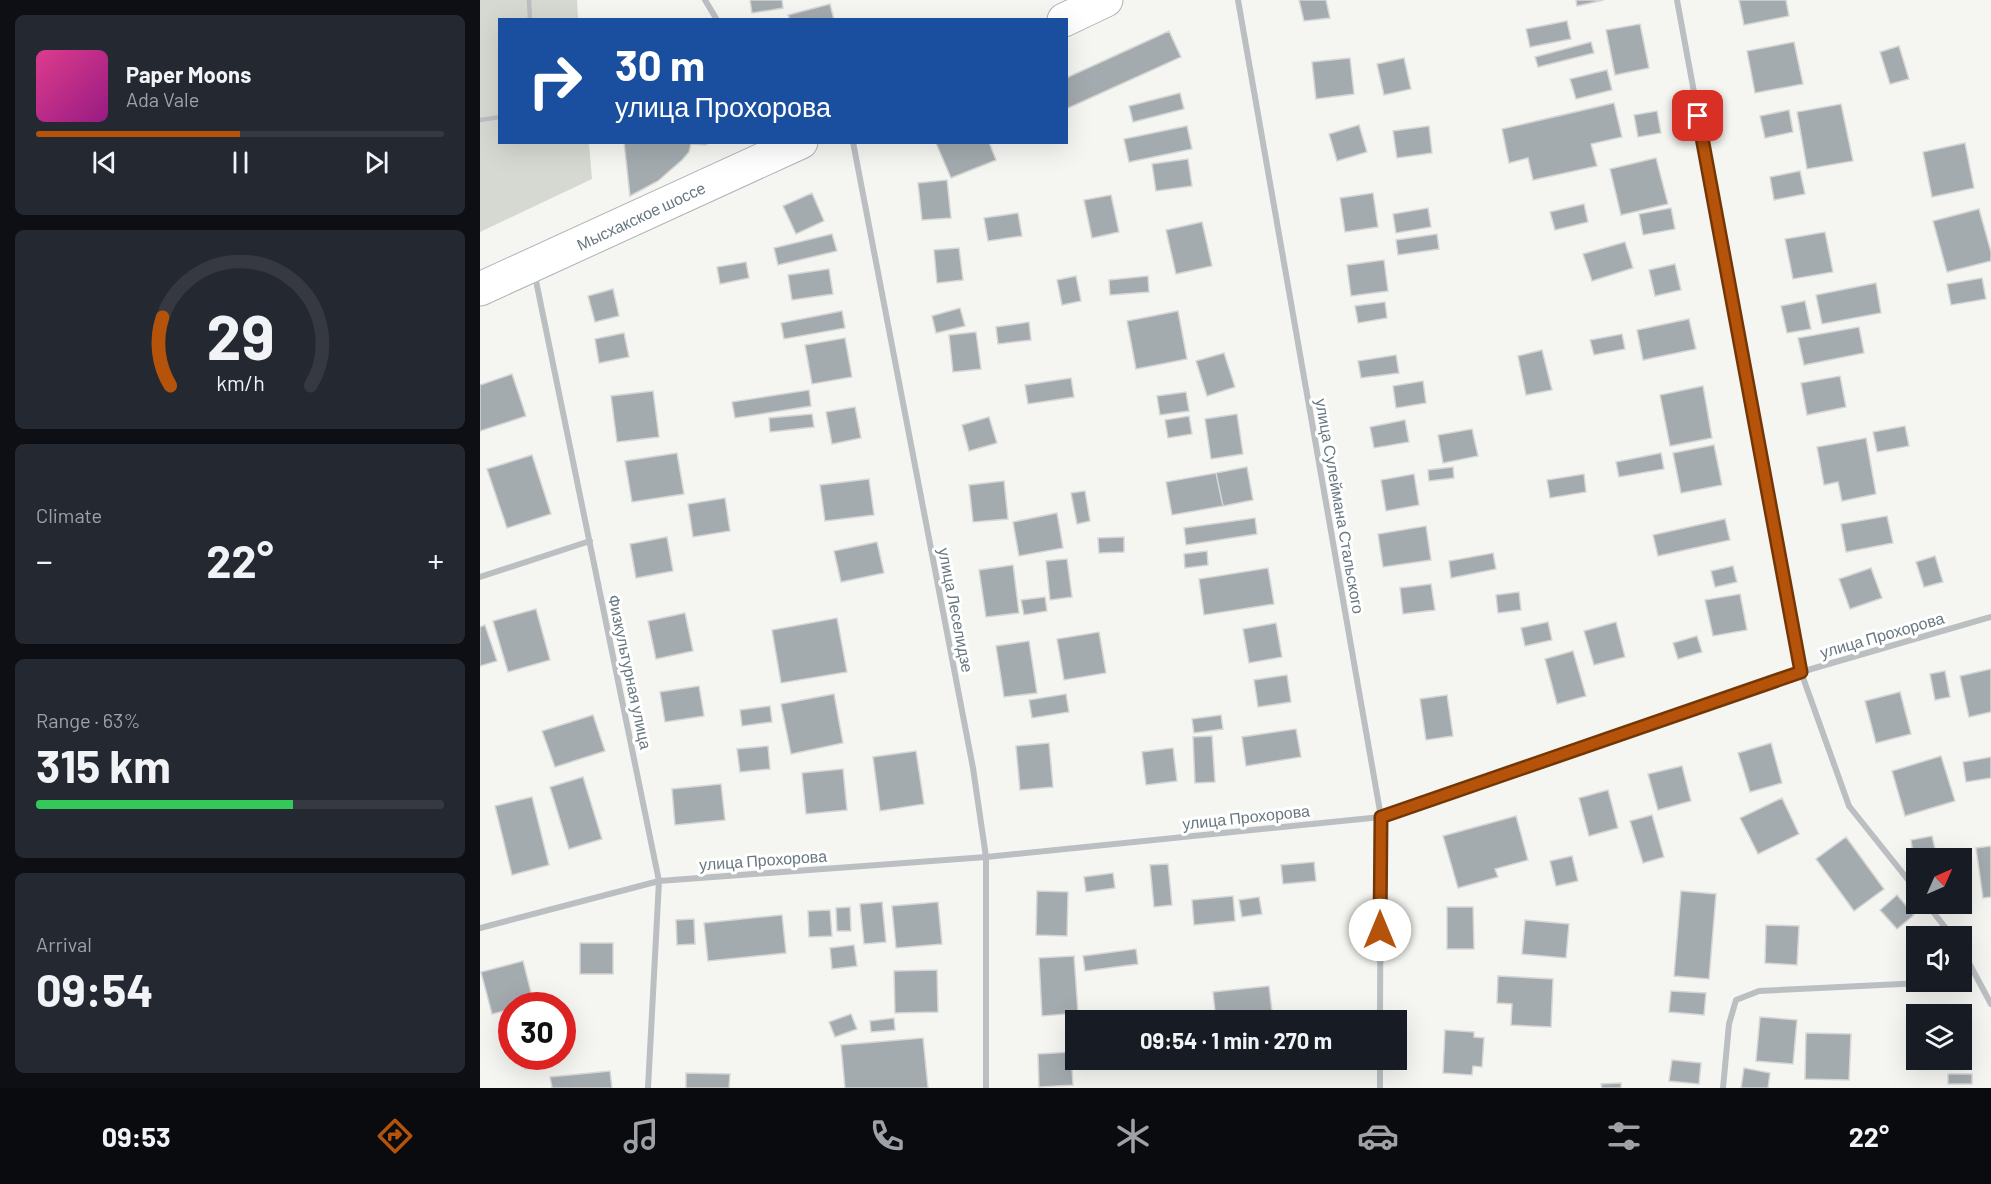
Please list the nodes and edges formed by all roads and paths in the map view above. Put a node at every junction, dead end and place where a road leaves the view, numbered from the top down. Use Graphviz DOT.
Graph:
graph roads {
  1 [pos="528,0"];
  2 [pos="705,0"];
  3 [pos="1106,0"];
  4 [pos="1238,0"];
  5 [pos="1677,0"];
  6 [pos="530,18"];
  7 [pos="716,18"];
  8 [pos="1068,18"];
  9 [pos="498,117"];
  10 [pos="480,120"];
  11 [pos="797,144"];
  12 [pos="853,144"];
  13 [pos="533,266"];
  14 [pos="480,289"];
  15 [pos="590,542"];
  16 [pos="480,577"];
  17 [pos="1991,617"];
  18 [pos="1801,672"];
  19 [pos="1381,817"];
  20 [pos="986,857"];
  21 [pos="1906,877"];
  22 [pos="659,881"];
  23 [pos="1935,914"];
  24 [pos="1944,926"];
  25 [pos="480,928"];
  26 [pos="1972,969"];
  27 [pos="1906,984"];
  28 [pos="1991,1004"];
  29 [pos="1380,1010"];
  30 [pos="1380,1070"];
  31 [pos="648,1088"];
  32 [pos="986,1088"];
  33 [pos="1380,1088"];
  34 [pos="1723,1088"];
  1 -- 6 [label="lane"];
  2 -- 7 [label="street"];
  3 -- 8 [label="street"];
  4 -- 19 [label="street, улица Сулеймана Стальского"];
  5 -- 18 [label="street"];
  9 -- 10 [label="lane"];
  11 -- 13 [label="street, Мысхакское шоссе"];
  12 -- 20 [label="street, улица Леселидзе"];
  13 -- 14 [label="street, Мысхакское шоссе"];
  13 -- 15 [label="street, Физкультурная улица"];
  15 -- 16 [label="street"];
  15 -- 22 [label="street, Физкультурная улица"];
  17 -- 18 [label="street, улица Прохорова"];
  18 -- 19 [label="street, улица Прохорова"];
  18 -- 21 [label="street"];
  19 -- 20 [label="street, улица Прохорова"];
  19 -- 29 [label="street, улица Сулеймана Стальского"];
  20 -- 22 [label="street, улица Прохорова"];
  20 -- 32 [label="street, улица Леселидзе"];
  22 -- 25 [label="street, улица Прохорова"];
  22 -- 31 [label="street, Физкультурная улица"];
  23 -- 24 [label="street"];
  26 -- 28 [label="street"];
  27 -- 34 [label="street"];
  30 -- 33 [label="street"];
}
